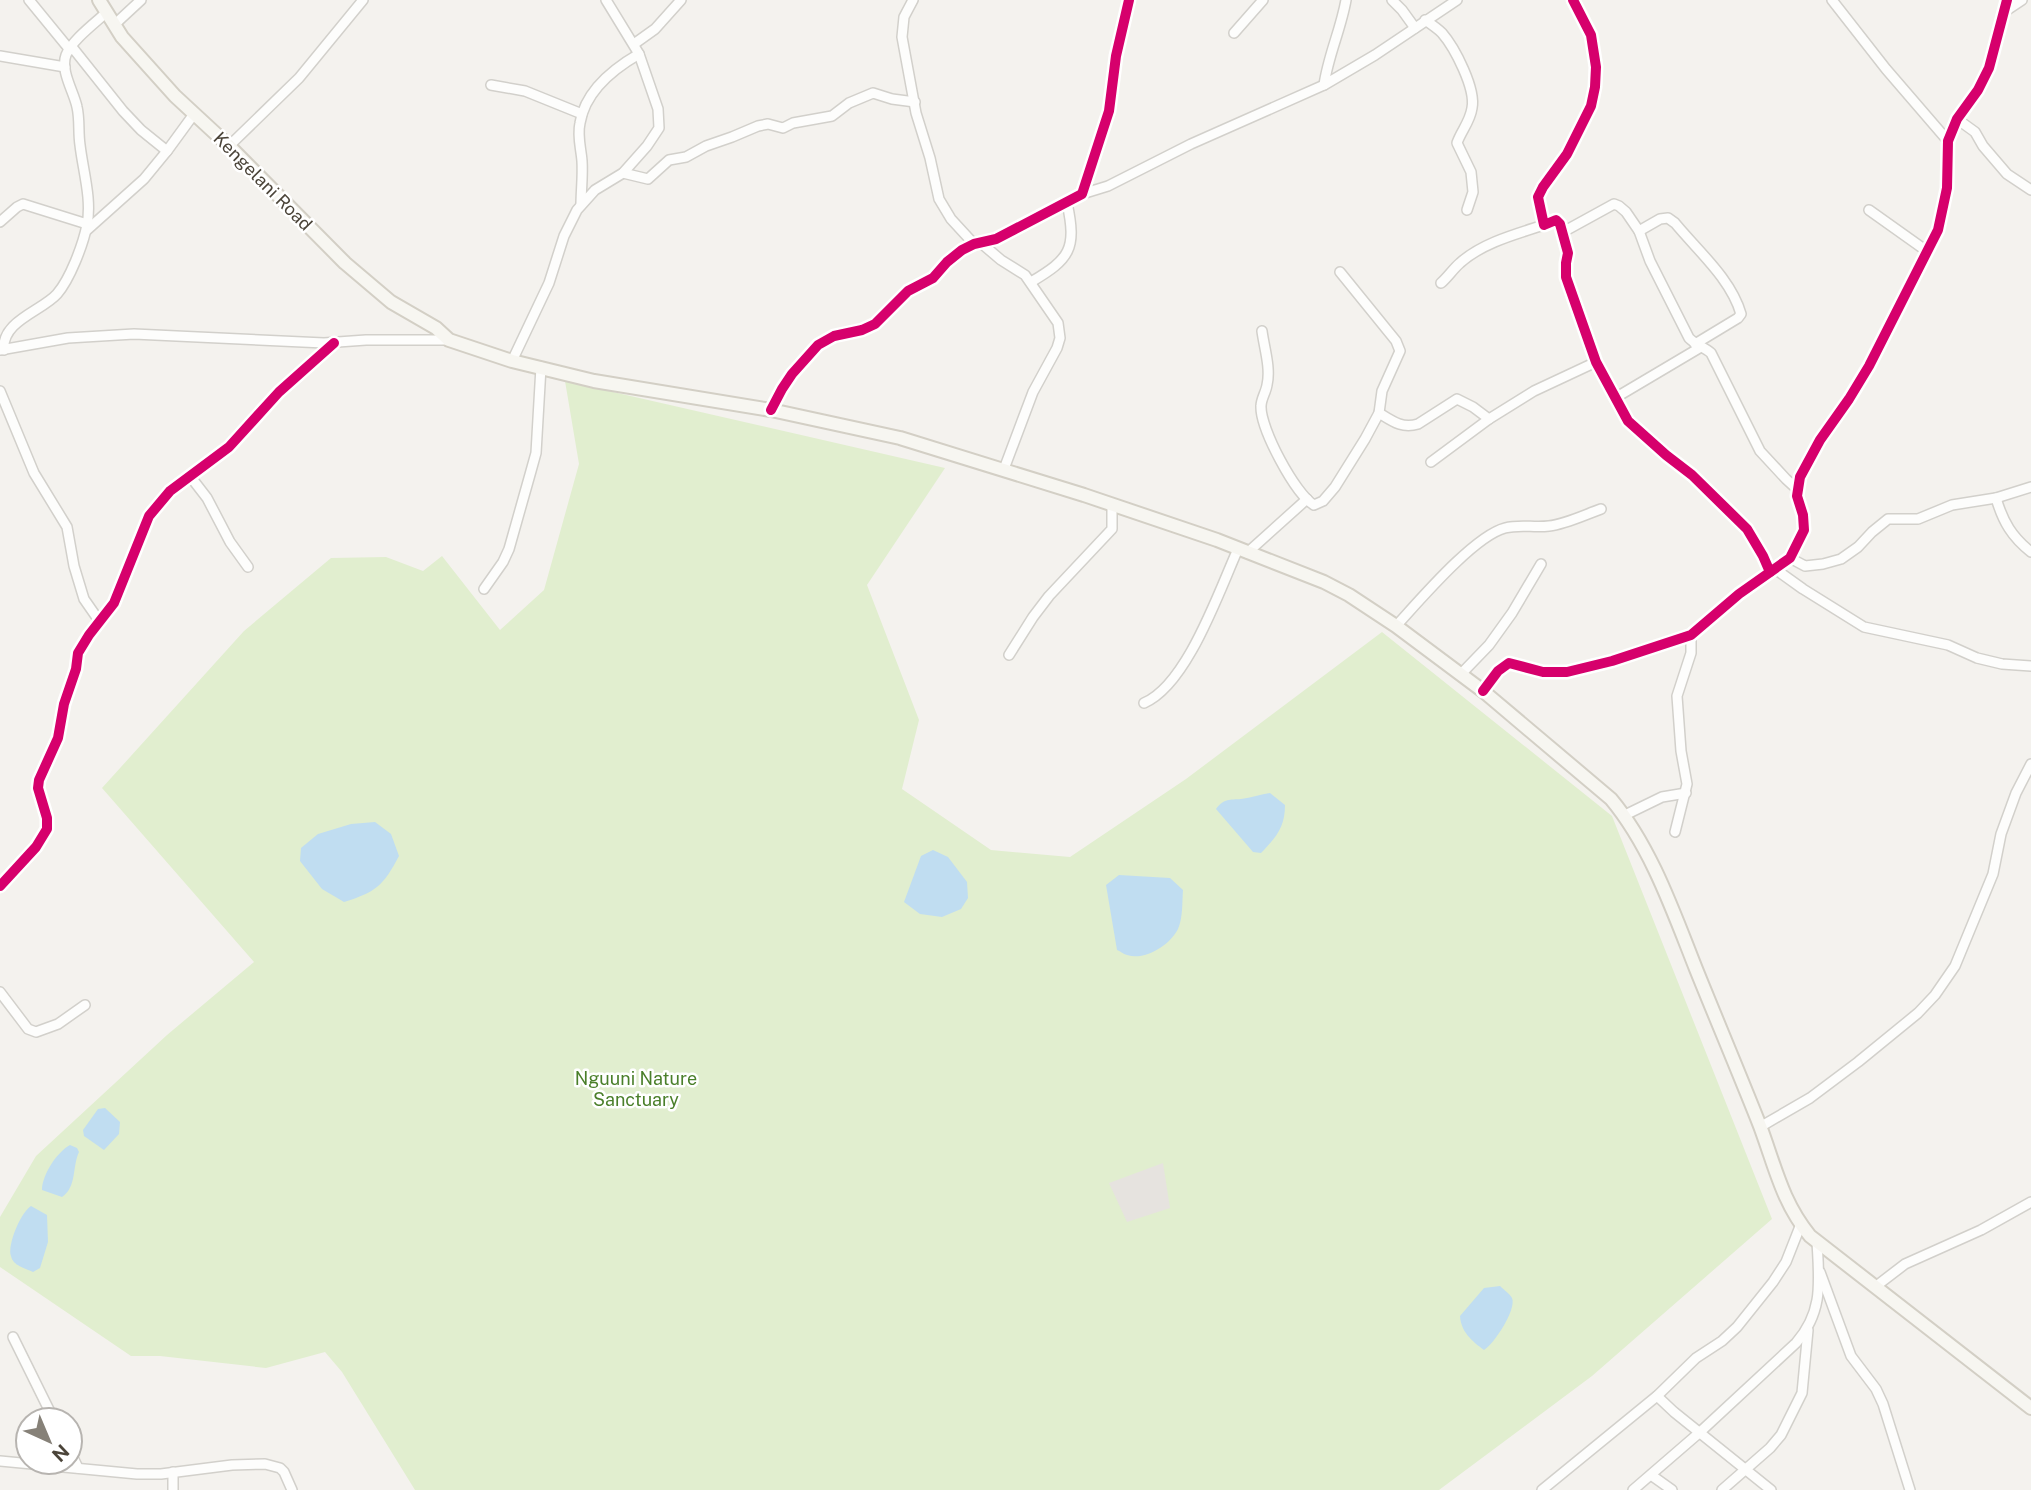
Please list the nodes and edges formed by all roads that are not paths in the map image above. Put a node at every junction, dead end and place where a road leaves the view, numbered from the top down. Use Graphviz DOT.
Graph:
graph roads {
  1 [pos="29,0"];
  2 [pos="100,0"];
  3 [pos="141,0"];
  4 [pos="363,0"];
  5 [pos="606,0"];
  6 [pos="681,0"];
  7 [pos="913,0"];
  8 [pos="1129,0"];
  9 [pos="1263,0"];
  10 [pos="1346,0"];
  11 [pos="1392,0"];
  12 [pos="1457,0"];
  13 [pos="1573,0"];
  14 [pos="1832,0"];
  15 [pos="2007,0"];
  16 [pos="2022,0"];
  17 [pos="107,12"];
  18 [pos="2004,12"];
  19 [pos="1425,20"];
  20 [pos="114,25"];
  21 [pos="1415,28"];
  22 [pos="1234,33"];
  23 [pos="71,48"];
  24 [pos="636,49"];
  25 [pos="0,56"];
  26 [pos="65,67"];
  27 [pos="491,85"];
  28 [pos="1324,85"];
  29 [pos="915,102"];
  30 [pos="194,114"];
  31 [pos="582,114"];
  32 [pos="1957,119"];
  33 [pos="1948,141"];
  34 [pos="229,146"];
  35 [pos="167,151"];
  36 [pos="623,173"];
  37 [pos="2031,190"];
  38 [pos="1082,194"];
  39 [pos="1067,203"];
  40 [pos="581,205"];
  41 [pos="1467,210"];
  42 [pos="1869,210"];
  43 [pos="0,222"];
  44 [pos="1544,225"];
  45 [pos="86,227"];
  46 [pos="1639,231"];
  47 [pos="1563,232"];
  48 [pos="977,244"];
  49 [pos="1928,252"];
  50 [pos="1340,272"];
  51 [pos="1031,282"];
  52 [pos="1441,284"];
  53 [pos="1262,331"];
  54 [pos="449,340"];
  55 [pos="334,343"];
  56 [pos="1698,346"];
  57 [pos="2,350"];
  58 [pos="512,361"];
  59 [pos="1596,362"];
  60 [pos="541,367"];
  61 [pos="0,391"];
  62 [pos="1615,398"];
  63 [pos="771,410"];
  64 [pos="1378,413"];
  65 [pos="1489,419"];
  66 [pos="1431,462"];
  67 [pos="1004,468"];
  68 [pos="190,476"];
  69 [pos="2031,487"];
  70 [pos="1798,490"];
  71 [pos="1996,498"];
  72 [pos="1307,499"];
  73 [pos="1112,505"];
  74 [pos="1601,509"];
  75 [pos="1242,551"];
  76 [pos="2031,552"];
  77 [pos="1790,558"];
  78 [pos="1541,564"];
  79 [pos="248,567"];
  80 [pos="1772,570"];
  81 [pos="484,589"];
  82 [pos="100,622"];
  83 [pos="1396,626"];
  84 [pos="1691,635"];
  85 [pos="1009,655"];
  86 [pos="2031,666"];
  87 [pos="1461,674"];
  88 [pos="1483,691"];
  89 [pos="1144,703"];
  90 [pos="2031,764"];
  91 [pos="1686,793"];
  92 [pos="1625,815"];
  93 [pos="1675,831"];
  94 [pos="0,886"];
  95 [pos="0,992"];
  96 [pos="85,1005"];
  97 [pos="1760,1127"];
  98 [pos="2031,1202"];
  99 [pos="1801,1224"];
  100 [pos="1817,1241"];
  101 [pos="1818,1268"];
  102 [pos="1875,1287"];
  103 [pos="1808,1330"];
  104 [pos="13,1336"];
  105 [pos="1657,1396"];
  106 [pos="47,1406"];
  107 [pos="2031,1408"];
  108 [pos="1699,1433"];
  109 [pos="84,1469"];
  110 [pos="1746,1469"];
  111 [pos="173,1472"];
  112 [pos="1651,1475"];
  113 [pos="173,1490"];
  114 [pos="292,1490"];
  115 [pos="1542,1490"];
  116 [pos="1633,1490"];
  117 [pos="1672,1490"];
  118 [pos="1722,1490"];
  119 [pos="1771,1490"];
  120 [pos="1910,1490"];
  1 -- 23 [label="street"];
  2 -- 17 [label="main road, Kengelani Road"];
  3 -- 20 [label="street"];
  4 -- 34 [label="street"];
  5 -- 24 [label="street"];
  6 -- 24 [label="street"];
  7 -- 29 [label="street"];
  8 -- 38 [label="street"];
  9 -- 22 [label="street"];
  10 -- 28 [label="street"];
  11 -- 21 [label="street"];
  12 -- 19 [label="street"];
  13 -- 44 [label="street"];
  14 -- 33 [label="street"];
  15 -- 18 [label="street"];
  16 -- 18 [label="street"];
  17 -- 20 [label="main road, Kengelani Road"];
  17 -- 23 [label="street"];
  18 -- 32 [label="street"];
  19 -- 21 [label="street"];
  19 -- 41 [label="street"];
  20 -- 30 [label="main road, Kengelani Road"];
  21 -- 28 [label="street"];
  23 -- 26 [label="street"];
  23 -- 35 [label="street"];
  24 -- 31 [label="street"];
  24 -- 36 [label="street"];
  25 -- 26 [label="street"];
  26 -- 45 [label="street"];
  27 -- 31 [label="street"];
  28 -- 38 [label="street"];
  29 -- 36 [label="street"];
  29 -- 48 [label="street"];
  30 -- 34 [label="main road, Kengelani Road"];
  30 -- 35 [label="street"];
  31 -- 40 [label="street"];
  32 -- 33 [label="street"];
  32 -- 37 [label="street"];
  33 -- 49 [label="street"];
  34 -- 54 [label="main road, Kengelani Road"];
  35 -- 45 [label="street"];
  36 -- 40 [label="street"];
  38 -- 39 [label="street"];
  39 -- 48 [label="street"];
  39 -- 51 [label="street"];
  40 -- 58 [label="street"];
  42 -- 49 [label="street"];
  43 -- 45 [label="street"];
  44 -- 47 [label="street"];
  44 -- 52 [label="street"];
  45 -- 57 [label="street"];
  46 -- 47 [label="street"];
  46 -- 56 [label="street"];
  46 -- 56 [label="street"];
  47 -- 59 [label="street"];
  48 -- 51 [label="street"];
  48 -- 63 [label="street"];
  49 -- 70 [label="street"];
  50 -- 64 [label="street"];
  51 -- 67 [label="street"];
  53 -- 72 [label="street"];
  54 -- 55 [label="street"];
  54 -- 58 [label="main road, Kengelani Road"];
  55 -- 57 [label="street"];
  55 -- 68 [label="street"];
  56 -- 62 [label="street"];
  56 -- 70 [label="street"];
  58 -- 60 [label="main road, Kengelani Road"];
  59 -- 62 [label="street"];
  59 -- 65 [label="street"];
  60 -- 63 [label="main road, Kengelani Road"];
  60 -- 81 [label="street"];
  61 -- 82 [label="street"];
  62 -- 80 [label="street"];
  63 -- 67 [label="main road, Kengelani Road"];
  64 -- 65 [label="street"];
  64 -- 72 [label="street"];
  65 -- 66 [label="street"];
  67 -- 73 [label="main road, Kengelani Road"];
  68 -- 79 [label="street"];
  68 -- 82 [label="street"];
  69 -- 71 [label="street"];
  70 -- 77 [label="street"];
  71 -- 76 [label="street"];
  71 -- 77 [label="street"];
  72 -- 75 [label="street"];
  73 -- 75 [label="main road, Kengelani Road"];
  73 -- 85 [label="street"];
  74 -- 83 [label="street"];
  75 -- 83 [label="main road, Kengelani Road"];
  75 -- 89 [label="street"];
  77 -- 80 [label="street"];
  78 -- 87 [label="street"];
  80 -- 84 [label="street"];
  80 -- 86 [label="street"];
  82 -- 94 [label="street"];
  83 -- 87 [label="main road, Kengelani Road"];
  84 -- 88 [label="street"];
  84 -- 91 [label="street"];
  87 -- 88 [label="main road, Kengelani Road"];
  88 -- 92 [label="main road, Kengelani Road"];
  90 -- 97 [label="street"];
  91 -- 92 [label="street"];
  91 -- 93 [label="street"];
  92 -- 97 [label="main road, Kengelani Road"];
  95 -- 96 [label="street"];
  97 -- 99 [label="main road, Kengelani Road"];
  98 -- 102 [label="street"];
  99 -- 100 [label="main road, Kengelani Road"];
  99 -- 105 [label="street"];
  100 -- 101 [label="street"];
  100 -- 102 [label="main road, Kengelani Road"];
  101 -- 103 [label="street"];
  101 -- 120 [label="street"];
  102 -- 107 [label="main road, Kengelani Road"];
  103 -- 108 [label="street"];
  103 -- 110 [label="street"];
  104 -- 106 [label="street"];
  105 -- 108 [label="street"];
  105 -- 115 [label="street"];
  108 -- 110 [label="street"];
  108 -- 112 [label="street"];
  109 -- 111 [label="street"];
  110 -- 118 [label="street"];
  110 -- 119 [label="street"];
  111 -- 113 [label="street"];
  111 -- 114 [label="street"];
  112 -- 116 [label="street"];
  112 -- 117 [label="street"];
}
